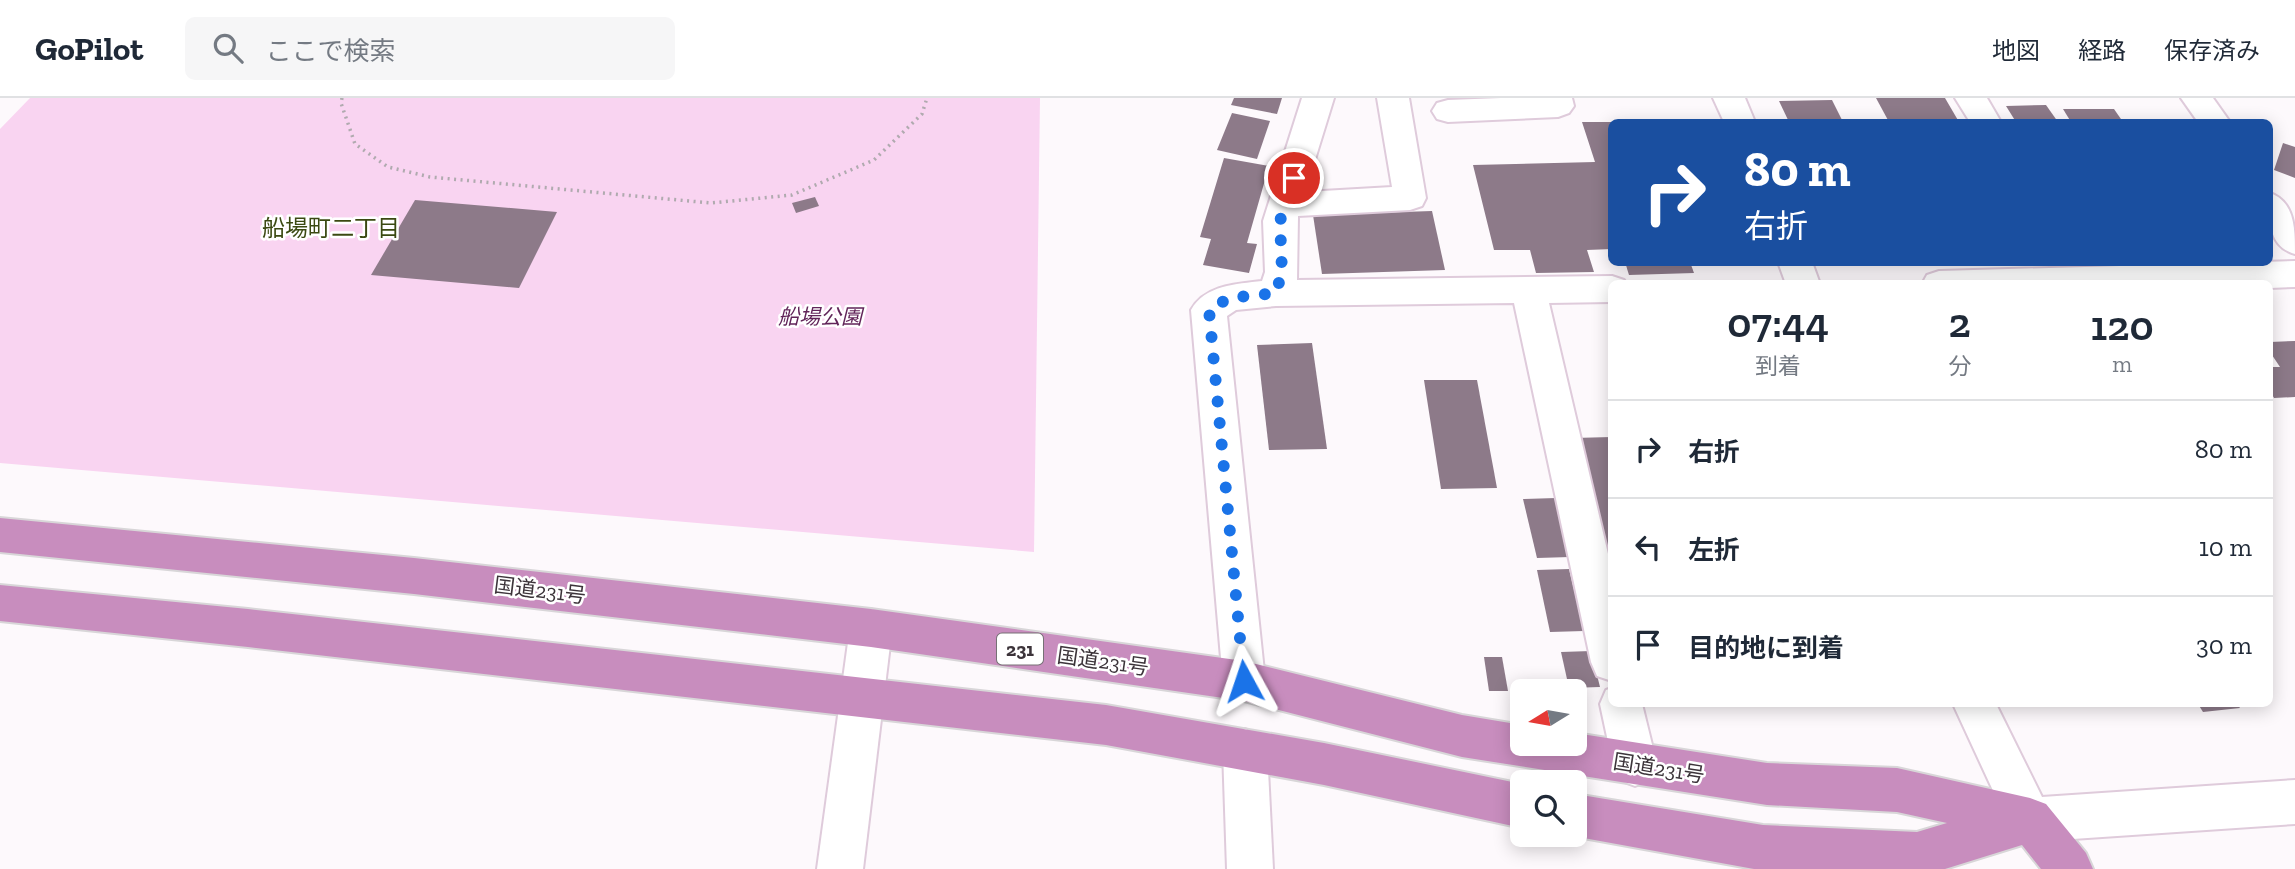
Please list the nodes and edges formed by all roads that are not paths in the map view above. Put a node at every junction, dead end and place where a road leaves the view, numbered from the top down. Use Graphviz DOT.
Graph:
graph roads {
  1 [pos="1318,98"];
  2 [pos="1394,98"];
  3 [pos="1556,98"];
  4 [pos="1729,98"];
  5 [pos="1972,98"];
  6 [pos="2197,98"];
  7 [pos="1448,111"];
  8 [pos="1738,119"];
  9 [pos="1983,119"];
  10 [pos="2212,119"];
  11 [pos="2273,209"];
  12 [pos="1283,213"];
  13 [pos="2295,242"];
  14 [pos="2068,271"];
  15 [pos="2295,274"];
  16 [pos="1979,280"];
  17 [pos="1608,289"];
  18 [pos="1529,290"];
  19 [pos="1276,293"];
  20 [pos="0,535"];
  21 [pos="0,603"];
  22 [pos="871,628"];
  23 [pos="1608,644"];
  24 [pos="1244,681"];
  25 [pos="863,696"];
  26 [pos="1622,707"];
  27 [pos="1975,707"];
  28 [pos="1245,750"];
  29 [pos="1635,765"];
  30 [pos="2295,803"];
  31 [pos="1510,804"];
  32 [pos="1587,818"];
  33 [pos="2030,820"];
  34 [pos="840,869"];
  35 [pos="1250,869"];
  36 [pos="2039,869"];
  37 [pos="2070,869"];
  1 -- 12 [label="street"];
  2 -- 12 [label="street"];
  3 -- 7 [label="street"];
  4 -- 8 [label="street"];
  5 -- 9 [label="street"];
  6 -- 10 [label="street"];
  11 -- 13 [label="street"];
  12 -- 19 [label="street"];
  14 -- 15 [label="street"];
  14 -- 16 [label="street"];
  17 -- 18 [label="street"];
  18 -- 19 [label="street"];
  18 -- 23 [label="street"];
  19 -- 24 [label="street"];
  20 -- 22 [label="highway, 国道231号 / 231"];
  21 -- 25 [label="highway"];
  22 -- 24 [label="highway, 国道231号 / 231"];
  22 -- 25 [label="street"];
  24 -- 29 [label="highway, 国道231号 / 231"];
  25 -- 28 [label="highway"];
  25 -- 34 [label="street"];
  26 -- 29 [label="street"];
  27 -- 33 [label="street"];
  28 -- 31 [label="highway"];
  28 -- 35 [label="street"];
  29 -- 33 [label="highway, 国道231号 / 231"];
  30 -- 33 [label="street"];
  32 -- 33 [label="highway"];
  33 -- 36 [label="highway"];
  33 -- 37 [label="highway"];
}
